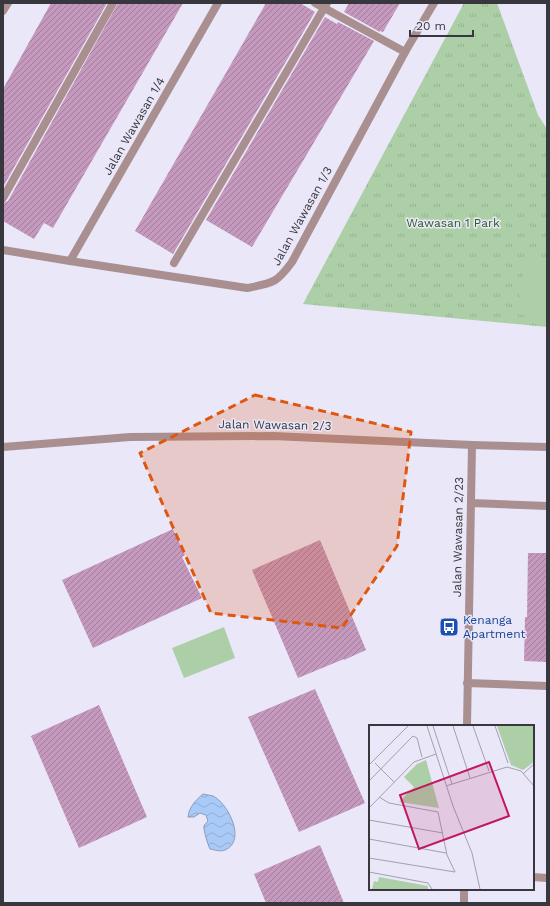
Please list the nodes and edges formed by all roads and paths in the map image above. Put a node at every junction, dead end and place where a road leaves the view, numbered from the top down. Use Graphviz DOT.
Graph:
graph roads {
  1 [pos="8,3"];
  2 [pos="113,3"];
  3 [pos="218,3"];
  4 [pos="315,3"];
  5 [pos="434,3"];
  6 [pos="325,5"];
  7 [pos="3,11"];
  8 [pos="405,52"];
  9 [pos="3,198"];
  10 [pos="3,250"];
  11 [pos="70,261"];
  12 [pos="174,263"];
  13 [pos="472,445"];
  14 [pos="3,447"];
  15 [pos="547,447"];
  16 [pos="472,503"];
  17 [pos="547,506"];
  18 [pos="467,683"];
  19 [pos="547,686"];
  20 [pos="467,725"];
  21 [pos="534,877"];
  22 [pos="547,878"];
  23 [pos="464,890"];
  24 [pos="464,903"];
  1 -- 7 [label="street"];
  2 -- 9 [label="street"];
  3 -- 11 [label="street, Jalan Wawasan 1/4"];
  4 -- 6 [label="street"];
  5 -- 8 [label="street, Jalan Wawasan 1/3"];
  6 -- 8 [label="street"];
  6 -- 12 [label="street"];
  8 -- 11 [label="street, Jalan Wawasan 1/3"];
  10 -- 11 [label="street, Jalan Wawasan 1/3"];
  13 -- 14 [label="street, Jalan Wawasan 2/3"];
  13 -- 15 [label="street, Jalan Wawasan 2/3"];
  13 -- 16 [label="street, Jalan Wawasan 2/23"];
  16 -- 17 [label="street"];
  16 -- 18 [label="street, Jalan Wawasan 2/23"];
  18 -- 19 [label="street"];
  18 -- 20 [label="street, Jalan Wawasan 2/23"];
  21 -- 22 [label="street"];
  23 -- 24 [label="street"];
}
